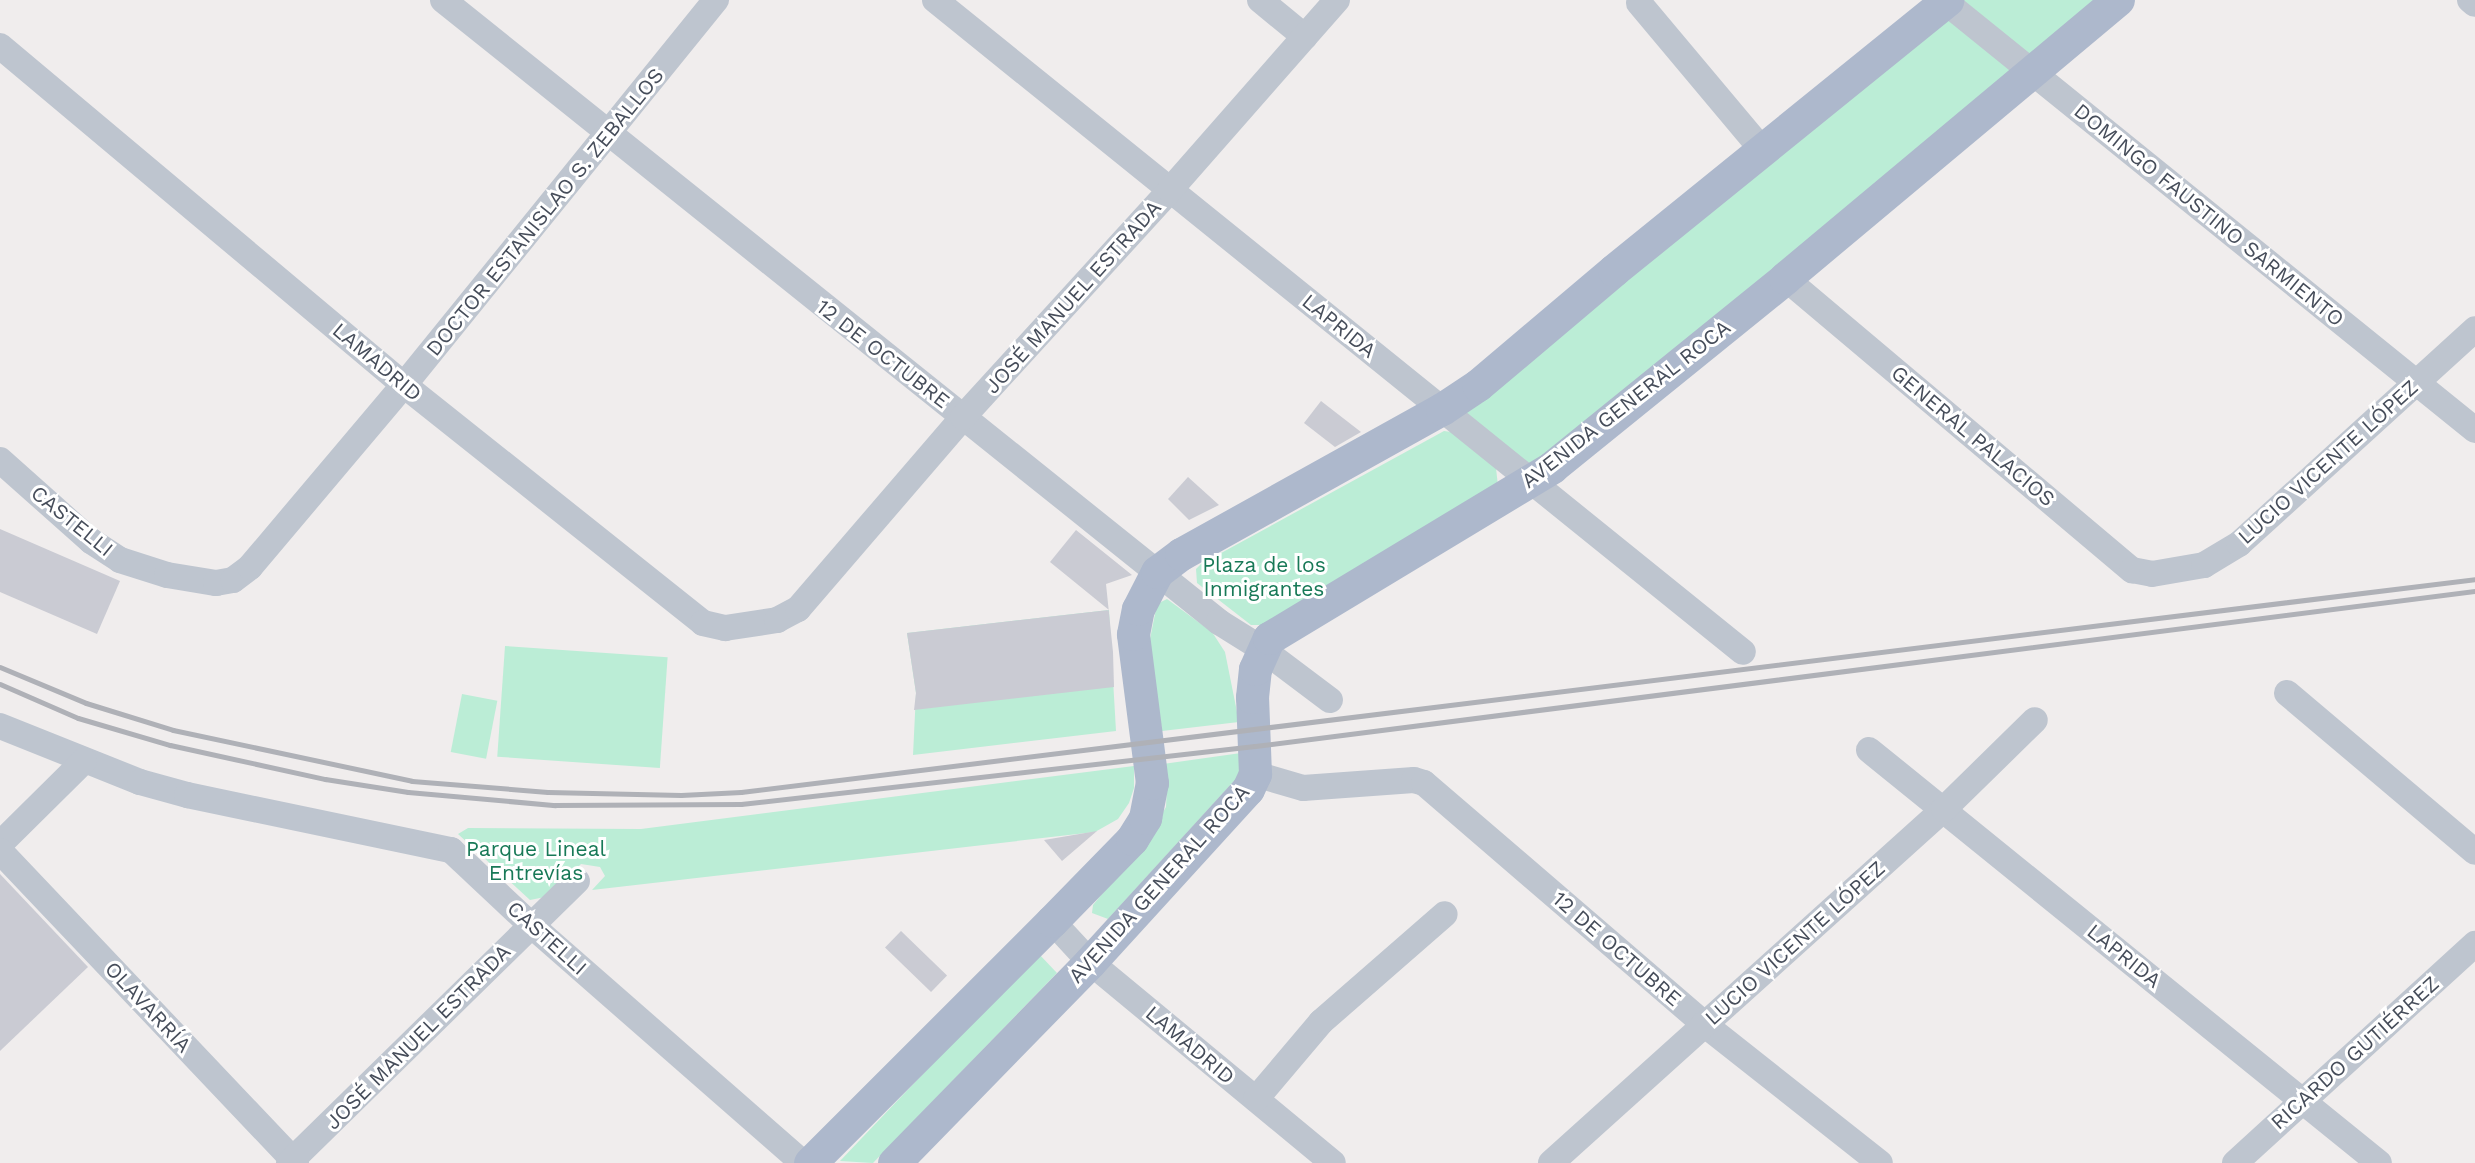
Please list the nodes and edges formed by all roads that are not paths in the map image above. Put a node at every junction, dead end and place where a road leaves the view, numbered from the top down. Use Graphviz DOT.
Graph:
graph roads {
  1 [pos="443,0"];
  2 [pos="716,0"];
  3 [pos="935,0"];
  4 [pos="1260,0"];
  5 [pos="1337,0"];
  6 [pos="2118,0"];
  7 [pos="2470,0"];
  8 [pos="1945,1"];
  9 [pos="1639,3"];
  10 [pos="2475,4"];
  11 [pos="1305,37"];
  12 [pos="0,46"];
  13 [pos="2030,72"];
  14 [pos="607,135"];
  15 [pos="1763,151"];
  16 [pos="1170,190"];
  17 [pos="1785,278"];
  18 [pos="2475,329"];
  19 [pos="2417,382"];
  20 [pos="404,385"];
  21 [pos="1443,409"];
  22 [pos="963,417"];
  23 [pos="2475,430"];
  24 [pos="0,460"];
  25 [pos="1530,482"];
  26 [pos="1157,572"];
  27 [pos="2168,573"];
  28 [pos="233,580"];
  29 [pos="777,620"];
  30 [pos="1262,649"];
  31 [pos="1743,652"];
  32 [pos="2287,693"];
  33 [pos="1330,700"];
  34 [pos="2035,720"];
  35 [pos="0,726"];
  36 [pos="1869,750"];
  37 [pos="84,761"];
  38 [pos="1255,774"];
  39 [pos="1944,809"];
  40 [pos="0,844"];
  41 [pos="0,851"];
  42 [pos="2475,852"];
  43 [pos="577,881"];
  44 [pos="1445,914"];
  45 [pos="1052,921"];
  46 [pos="531,925"];
  47 [pos="2475,944"];
  48 [pos="1090,962"];
  49 [pos="1704,1024"];
  50 [pos="1256,1099"];
  51 [pos="2302,1101"];
  52 [pos="293,1162"];
  53 [pos="803,1163"];
  54 [pos="810,1163"];
  55 [pos="894,1163"];
  56 [pos="1333,1163"];
  57 [pos="1551,1163"];
  58 [pos="1880,1163"];
  59 [pos="2235,1163"];
  60 [pos="2379,1163"];
  1 -- 14 [label="street, 12 DE OCTUBRE"];
  2 -- 14 [label="street, DOCTOR ESTANISLAO S. ZEBALLOS"];
  3 -- 16 [label="street, LAPRIDA"];
  4 -- 11 [label="street"];
  5 -- 11 [label="street, JOSÉ MANUEL ESTRADA"];
  6 -- 13 [label="main road, AVENIDA GENERAL ROCA"];
  7 -- 10 [label="street"];
  8 -- 13 [label="street, DOMINGO FAUSTINO SARMIENTO"];
  8 -- 15 [label="main road"];
  9 -- 15 [label="street"];
  11 -- 16 [label="street, JOSÉ MANUEL ESTRADA"];
  12 -- 20 [label="street, LAMADRID"];
  13 -- 17 [label="main road, AVENIDA GENERAL ROCA"];
  13 -- 19 [label="street, DOMINGO FAUSTINO SARMIENTO"];
  14 -- 20 [label="street, DOCTOR ESTANISLAO S. ZEBALLOS"];
  14 -- 22 [label="street, 12 DE OCTUBRE"];
  15 -- 21 [label="main road"];
  16 -- 21 [label="street, LAPRIDA"];
  16 -- 22 [label="street, JOSÉ MANUEL ESTRADA"];
  17 -- 25 [label="main road, AVENIDA GENERAL ROCA"];
  17 -- 27 [label="street, GENERAL PALACIOS"];
  18 -- 19 [label="street, LUCIO VICENTE LÓPEZ"];
  19 -- 23 [label="street, DOMINGO FAUSTINO SARMIENTO"];
  19 -- 27 [label="street, LUCIO VICENTE LÓPEZ"];
  20 -- 28 [label="street, DOCTOR ESTANISLAO S. ZEBALLOS"];
  20 -- 29 [label="street, LAMADRID"];
  21 -- 25 [label="street, LAPRIDA"];
  21 -- 26 [label="main road"];
  22 -- 26 [label="street, 12 DE OCTUBRE"];
  22 -- 29 [label="street, JOSÉ MANUEL ESTRADA"];
  24 -- 28 [label="street, CASTELLI"];
  25 -- 30 [label="main road, AVENIDA GENERAL ROCA"];
  25 -- 31 [label="street, LAPRIDA"];
  26 -- 30 [label="street, 12 DE OCTUBRE"];
  26 -- 45 [label="main road"];
  30 -- 33 [label="street, 12 DE OCTUBRE"];
  30 -- 38 [label="main road, AVENIDA GENERAL ROCA"];
  32 -- 42 [label="street"];
  34 -- 39 [label="street, LUCIO VICENTE LÓPEZ"];
  35 -- 37 [label="street, CASTELLI"];
  36 -- 39 [label="street, LAPRIDA"];
  37 -- 40 [label="street"];
  37 -- 46 [label="street, CASTELLI"];
  38 -- 48 [label="main road, AVENIDA GENERAL ROCA"];
  38 -- 49 [label="street, 12 DE OCTUBRE"];
  39 -- 49 [label="street, LUCIO VICENTE LÓPEZ"];
  39 -- 51 [label="street, LAPRIDA"];
  41 -- 52 [label="street, OLAVARRÍA"];
  43 -- 46 [label="street, JOSÉ MANUEL ESTRADA"];
  44 -- 50 [label="street"];
  45 -- 48 [label="street, LAMADRID"];
  45 -- 54 [label="main road"];
  46 -- 52 [label="street, JOSÉ MANUEL ESTRADA"];
  46 -- 53 [label="street, CASTELLI"];
  47 -- 51 [label="street, RICARDO GUTIÉRREZ"];
  48 -- 50 [label="street, LAMADRID"];
  48 -- 55 [label="main road, AVENIDA GENERAL ROCA"];
  49 -- 57 [label="street, LUCIO VICENTE LÓPEZ"];
  49 -- 58 [label="street, 12 DE OCTUBRE"];
  50 -- 56 [label="street, LAMADRID"];
  51 -- 59 [label="street, RICARDO GUTIÉRREZ"];
  51 -- 60 [label="street, LAPRIDA"];
}
